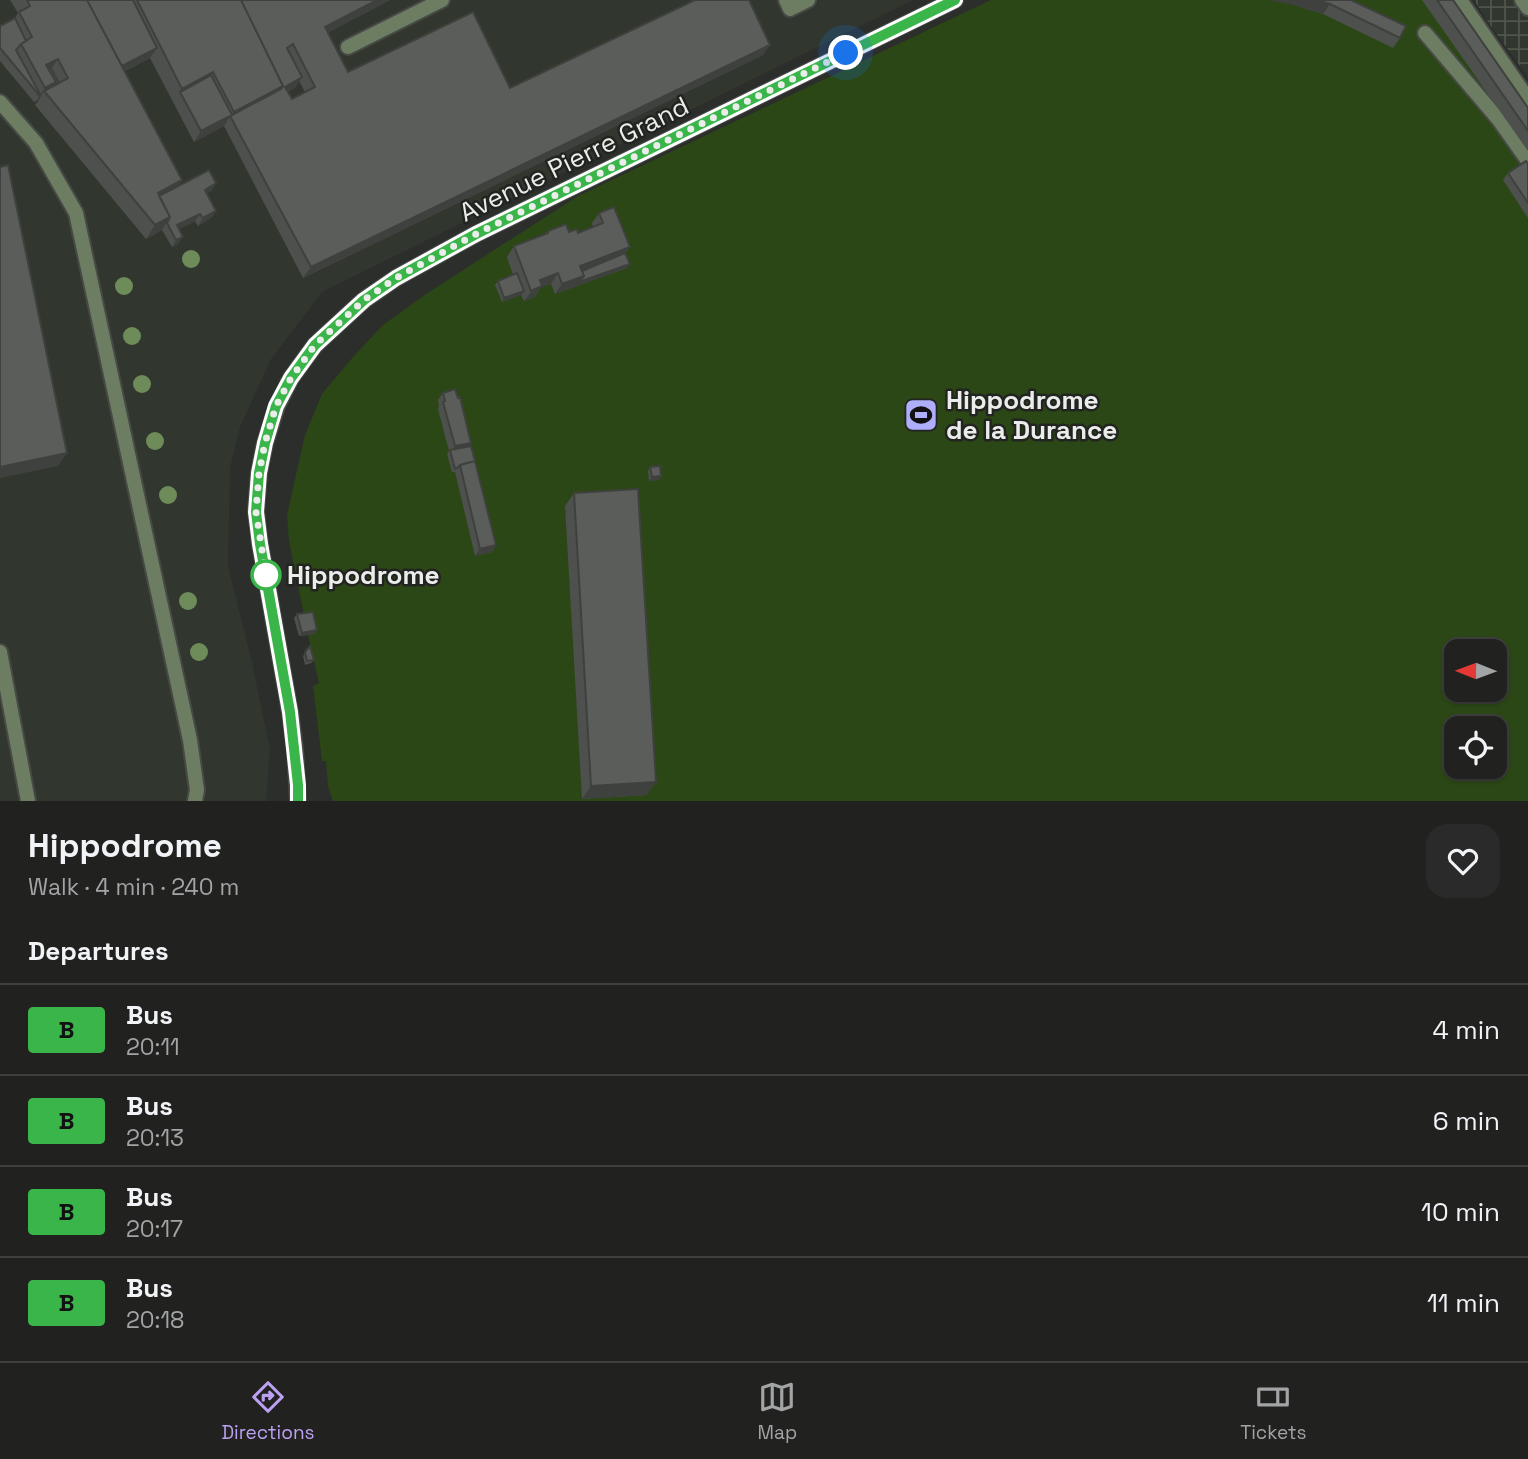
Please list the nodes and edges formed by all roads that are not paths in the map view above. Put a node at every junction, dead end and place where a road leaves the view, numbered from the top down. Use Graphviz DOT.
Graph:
graph roads {
  1 [pos="442,0"];
  2 [pos="786,0"];
  3 [pos="808,0"];
  4 [pos="955,0"];
  5 [pos="1460,0"];
  6 [pos="1522,0"];
  7 [pos="1528,8"];
  8 [pos="1425,33"];
  9 [pos="348,47"];
  10 [pos="1528,99"];
  11 [pos="0,102"];
  12 [pos="1528,161"];
  13 [pos="0,652"];
  14 [pos="28,801"];
  15 [pos="195,801"];
  16 [pos="298,801"];
  1 -- 9 [label="street"];
  2 -- 3 [label="street"];
  4 -- 16 [label="street, Avenue Pierre Grand"];
  5 -- 10 [label="street"];
  6 -- 7 [label="street"];
  8 -- 12 [label="street"];
  11 -- 15 [label="street"];
  13 -- 14 [label="street"];
}
